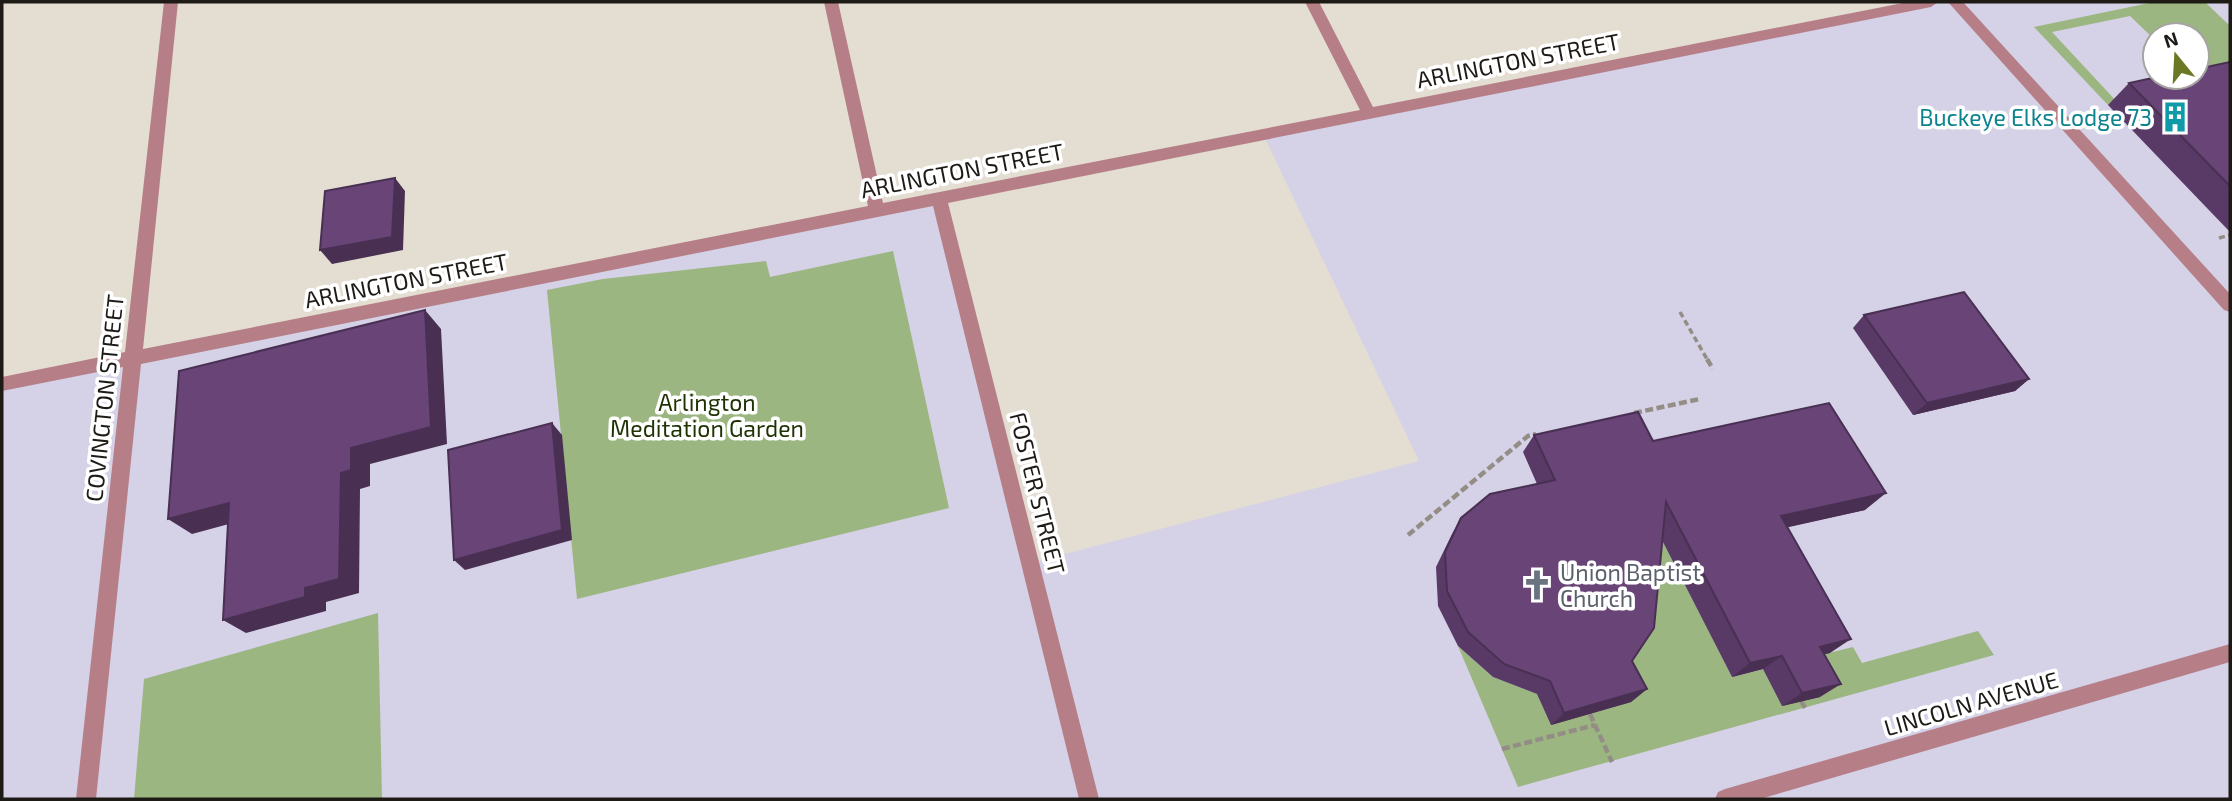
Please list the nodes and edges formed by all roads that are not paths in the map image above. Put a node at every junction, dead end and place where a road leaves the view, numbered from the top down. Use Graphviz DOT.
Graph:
graph roads {
  1 [pos="171,2"];
  2 [pos="831,2"];
  3 [pos="1312,2"];
  4 [pos="1931,2"];
  5 [pos="1955,2"];
  6 [pos="1369,113"];
  7 [pos="939,198"];
  8 [pos="877,210"];
  9 [pos="2230,305"];
  10 [pos="133,358"];
  11 [pos="2,384"];
  12 [pos="2230,653"];
  13 [pos="86,799"];
  14 [pos="1089,799"];
  15 [pos="1725,799"];
  1 -- 10 [label="street, COVINGTON STREET"];
  2 -- 8 [label="street"];
  3 -- 6 [label="street"];
  4 -- 6 [label="street, ARLINGTON STREET"];
  5 -- 9 [label="street"];
  6 -- 7 [label="street, ARLINGTON STREET"];
  7 -- 8 [label="street, ARLINGTON STREET"];
  7 -- 14 [label="street, FOSTER STREET"];
  8 -- 10 [label="street, ARLINGTON STREET"];
  10 -- 11 [label="street, ARLINGTON STREET"];
  10 -- 13 [label="street, COVINGTON STREET"];
  12 -- 15 [label="street, LINCOLN AVENUE"];
}
